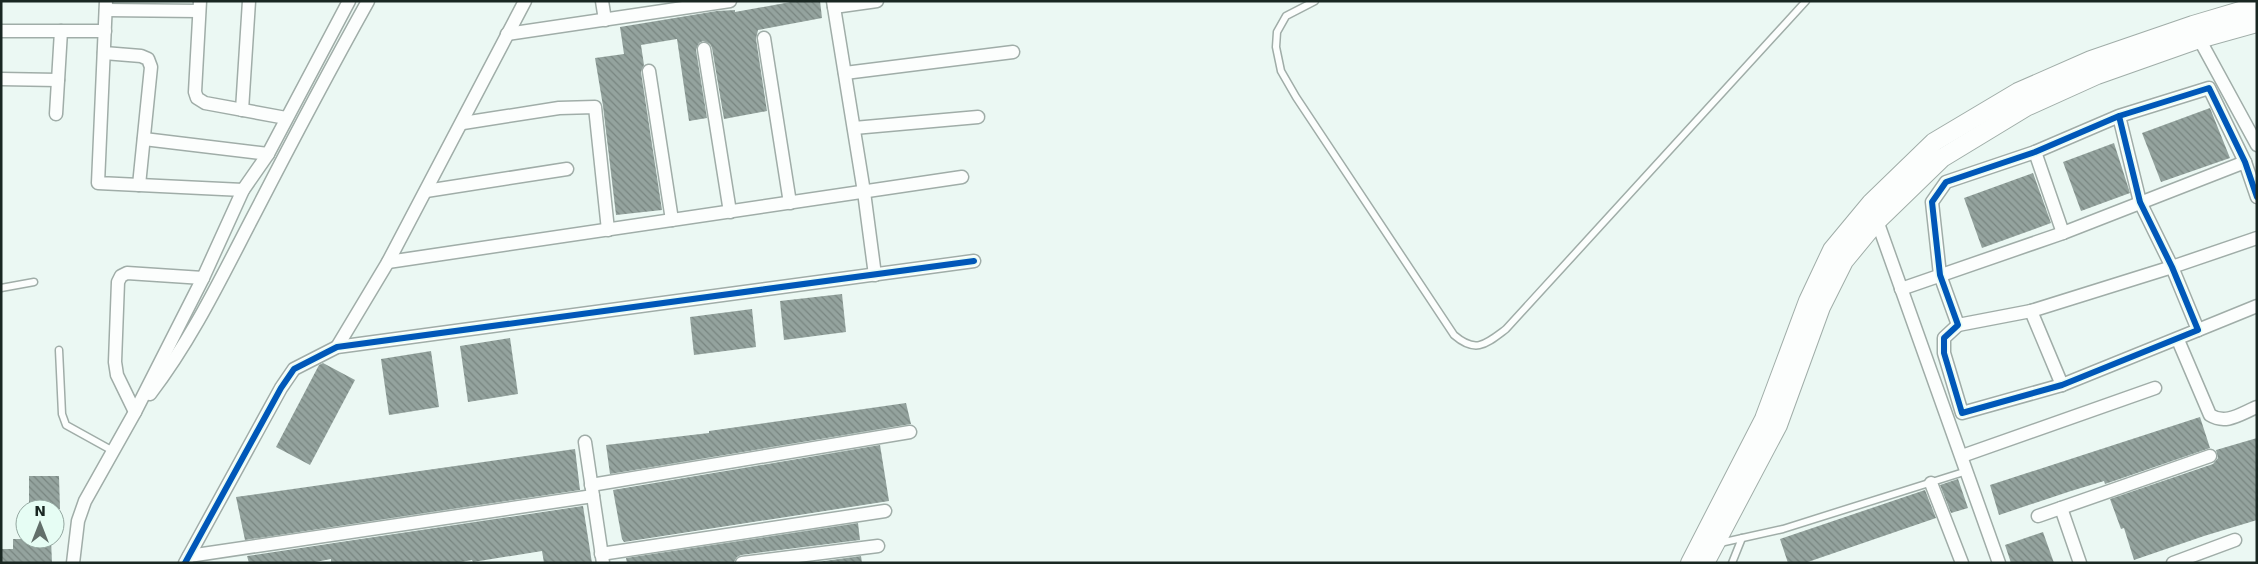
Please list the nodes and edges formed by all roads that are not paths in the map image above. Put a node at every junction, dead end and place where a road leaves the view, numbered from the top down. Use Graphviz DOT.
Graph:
graph roads {
  1 [pos="249,1"];
  2 [pos="349,1"];
  3 [pos="368,1"];
  4 [pos="525,1"];
  5 [pos="602,1"];
  6 [pos="730,1"];
  7 [pos="877,1"];
  8 [pos="1315,1"];
  9 [pos="1806,1"];
  10 [pos="834,4"];
  11 [pos="106,6"];
  12 [pos="200,6"];
  13 [pos="2257,6"];
  14 [pos="605,20"];
  15 [pos="2257,23"];
  16 [pos="1,31"];
  17 [pos="61,31"];
  18 [pos="105,31"];
  19 [pos="2195,32"];
  20 [pos="507,34"];
  21 [pos="764,38"];
  22 [pos="704,49"];
  23 [pos="1013,52"];
  24 [pos="104,53"];
  25 [pos="649,71"];
  26 [pos="845,73"];
  27 [pos="1,79"];
  28 [pos="58,80"];
  29 [pos="242,110"];
  30 [pos="56,114"];
  31 [pos="2120,116"];
  32 [pos="978,117"];
  33 [pos="286,118"];
  34 [pos="462,123"];
  35 [pos="854,128"];
  36 [pos="144,139"];
  37 [pos="2257,145"];
  38 [pos="2035,152"];
  39 [pos="268,154"];
  40 [pos="2244,162"];
  41 [pos="567,169"];
  42 [pos="962,177"];
  43 [pos="139,185"];
  44 [pos="242,190"];
  45 [pos="426,191"];
  46 [pos="864,192"];
  47 [pos="2257,197"];
  48 [pos="2140,202"];
  49 [pos="790,203"];
  50 [pos="1871,203"];
  51 [pos="730,212"];
  52 [pos="672,220"];
  53 [pos="1877,221"];
  54 [pos="608,230"];
  55 [pos="2063,233"];
  56 [pos="2257,238"];
  57 [pos="974,261"];
  58 [pos="388,262"];
  59 [pos="2172,267"];
  60 [pos="875,275"];
  61 [pos="1940,275"];
  62 [pos="203,278"];
  63 [pos="34,282"];
  64 [pos="1,288"];
  65 [pos="1902,289"];
  66 [pos="2257,306"];
  67 [pos="2031,311"];
  68 [pos="1958,325"];
  69 [pos="2198,330"];
  70 [pos="2178,340"];
  71 [pos="337,348"];
  72 [pos="59,350"];
  73 [pos="2062,385"];
  74 [pos="2156,388"];
  75 [pos="2257,407"];
  76 [pos="134,414"];
  77 [pos="910,432"];
  78 [pos="585,442"];
  79 [pos="113,451"];
  80 [pos="1962,456"];
  81 [pos="2210,456"];
  82 [pos="1967,471"];
  83 [pos="1931,483"];
  84 [pos="592,490"];
  85 [pos="2061,508"];
  86 [pos="885,511"];
  87 [pos="2038,516"];
  88 [pos="1742,538"];
  89 [pos="2236,540"];
  90 [pos="1716,544"];
  91 [pos="878,546"];
  92 [pos="602,558"];
  93 [pos="187,559"];
  94 [pos="73,563"];
  95 [pos="742,563"];
  96 [pos="1690,563"];
  97 [pos="1705,563"];
  98 [pos="1732,563"];
  99 [pos="1962,563"];
  100 [pos="1999,563"];
  101 [pos="2080,563"];
  102 [pos="2173,563"];
  1 -- 29 [label="street"];
  2 -- 33 [label="street"];
  3 -- 76 [label="street"];
  4 -- 20 [label="street"];
  5 -- 14 [label="street"];
  6 -- 14 [label="street"];
  7 -- 10 [label="street"];
  8 -- 9 [label="lane"];
  10 -- 26 [label="street"];
  11 -- 12 [label="street"];
  11 -- 18 [label="street"];
  12 -- 29 [label="street"];
  13 -- 19 [label="main road"];
  14 -- 20 [label="street"];
  15 -- 19 [label="main road"];
  16 -- 17 [label="street"];
  17 -- 18 [label="street"];
  17 -- 28 [label="street"];
  18 -- 24 [label="street"];
  19 -- 37 [label="street"];
  19 -- 50 [label="main road"];
  19 -- 53 [label="main road"];
  20 -- 34 [label="street"];
  21 -- 49 [label="street"];
  22 -- 51 [label="street"];
  23 -- 26 [label="street"];
  24 -- 36 [label="street"];
  24 -- 43 [label="street"];
  25 -- 52 [label="street"];
  26 -- 35 [label="street"];
  27 -- 28 [label="street"];
  28 -- 30 [label="street"];
  29 -- 33 [label="street"];
  31 -- 38 [label="street"];
  31 -- 40 [label="street"];
  31 -- 48 [label="street"];
  32 -- 35 [label="street"];
  33 -- 39 [label="street"];
  34 -- 45 [label="street"];
  34 -- 54 [label="street"];
  35 -- 46 [label="street"];
  36 -- 39 [label="street"];
  36 -- 43 [label="street"];
  38 -- 55 [label="street"];
  38 -- 61 [label="street"];
  39 -- 44 [label="street"];
  40 -- 47 [label="street"];
  40 -- 48 [label="street"];
  41 -- 45 [label="street"];
  42 -- 46 [label="street"];
  43 -- 44 [label="street"];
  44 -- 62 [label="street"];
  45 -- 58 [label="street"];
  46 -- 49 [label="street"];
  46 -- 60 [label="street"];
  48 -- 55 [label="street"];
  48 -- 59 [label="street"];
  49 -- 51 [label="street"];
  50 -- 53 [label="street"];
  50 -- 96 [label="main road"];
  51 -- 52 [label="street"];
  52 -- 54 [label="street"];
  53 -- 65 [label="street"];
  53 -- 90 [label="main road"];
  54 -- 58 [label="street"];
  55 -- 61 [label="street"];
  56 -- 59 [label="street"];
  57 -- 60 [label="street"];
  58 -- 71 [label="street"];
  59 -- 67 [label="street"];
  59 -- 69 [label="street"];
  60 -- 71 [label="street"];
  61 -- 65 [label="street"];
  61 -- 68 [label="street"];
  62 -- 76 [label="street"];
  62 -- 76 [label="street"];
  63 -- 64 [label="lane"];
  65 -- 80 [label="street"];
  66 -- 69 [label="street"];
  67 -- 68 [label="street"];
  67 -- 73 [label="street"];
  68 -- 73 [label="street"];
  69 -- 70 [label="street"];
  70 -- 73 [label="street"];
  70 -- 75 [label="street"];
  71 -- 93 [label="street"];
  72 -- 79 [label="lane"];
  74 -- 80 [label="street"];
  76 -- 79 [label="street"];
  77 -- 84 [label="street"];
  78 -- 84 [label="street"];
  79 -- 94 [label="street"];
  80 -- 82 [label="street"];
  81 -- 85 [label="street"];
  82 -- 83 [label="lane"];
  82 -- 100 [label="street"];
  83 -- 88 [label="lane"];
  83 -- 99 [label="street"];
  84 -- 92 [label="street"];
  84 -- 93 [label="street"];
  85 -- 87 [label="street"];
  85 -- 101 [label="street"];
  86 -- 92 [label="street"];
  88 -- 90 [label="lane"];
  88 -- 98 [label="lane"];
  89 -- 102 [label="street"];
  90 -- 97 [label="main road"];
  91 -- 95 [label="street"];
}
